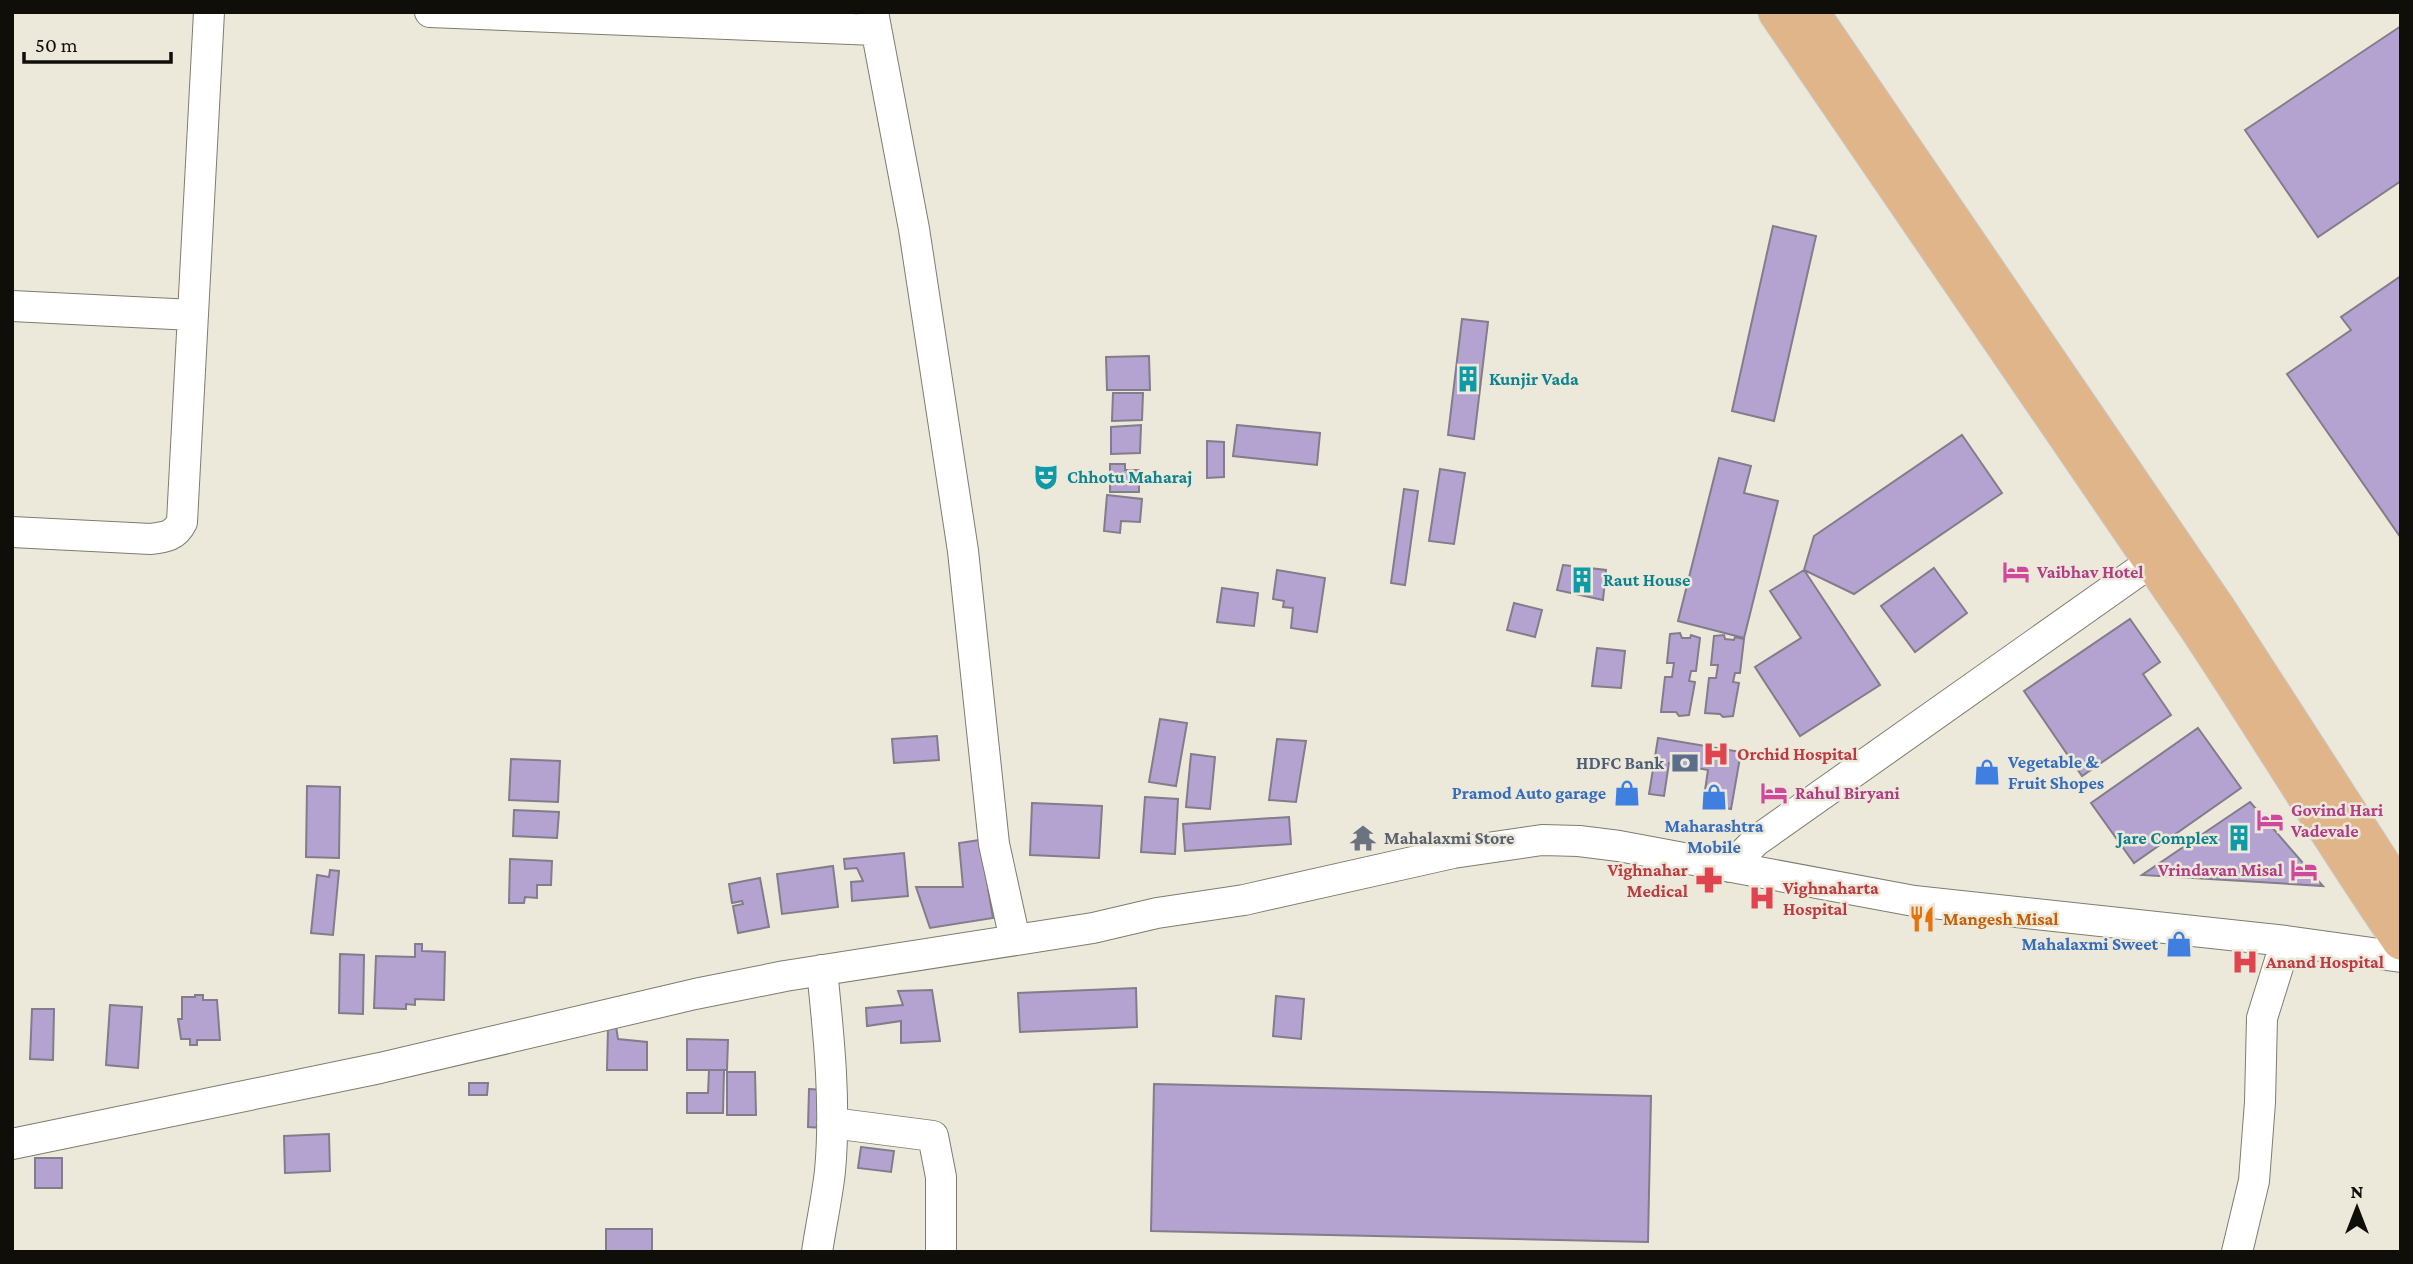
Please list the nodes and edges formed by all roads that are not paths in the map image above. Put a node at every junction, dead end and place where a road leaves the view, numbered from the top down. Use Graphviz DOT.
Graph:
graph roads {
  1 [pos="209,12"];
  2 [pos="1777,12"];
  3 [pos="1810,12"];
  4 [pos="447,13"];
  5 [pos="875,21"];
  6 [pos="12,306"];
  7 [pos="193,315"];
  8 [pos="12,532"];
  9 [pos="2163,554"];
  10 [pos="1730,867"];
  11 [pos="2401,894"];
  12 [pos="1015,940"];
  13 [pos="2287,941"];
  14 [pos="2401,941"];
  15 [pos="2401,957"];
  16 [pos="822,970"];
  17 [pos="832,1124"];
  18 [pos="12,1144"];
  19 [pos="817,1252"];
  20 [pos="942,1252"];
  21 [pos="2237,1252"];
  1 -- 7 [label="street"];
  2 -- 9 [label="main road"];
  3 -- 9 [label="main road"];
  4 -- 5 [label="street"];
  5 -- 12 [label="street"];
  6 -- 7 [label="street"];
  7 -- 8 [label="street"];
  9 -- 10 [label="street"];
  9 -- 11 [label="main road"];
  9 -- 14 [label="main road"];
  10 -- 12 [label="street"];
  10 -- 13 [label="street"];
  12 -- 16 [label="street"];
  13 -- 15 [label="street"];
  13 -- 21 [label="street"];
  16 -- 17 [label="street"];
  16 -- 18 [label="street"];
  17 -- 19 [label="street"];
  17 -- 20 [label="street"];
}
